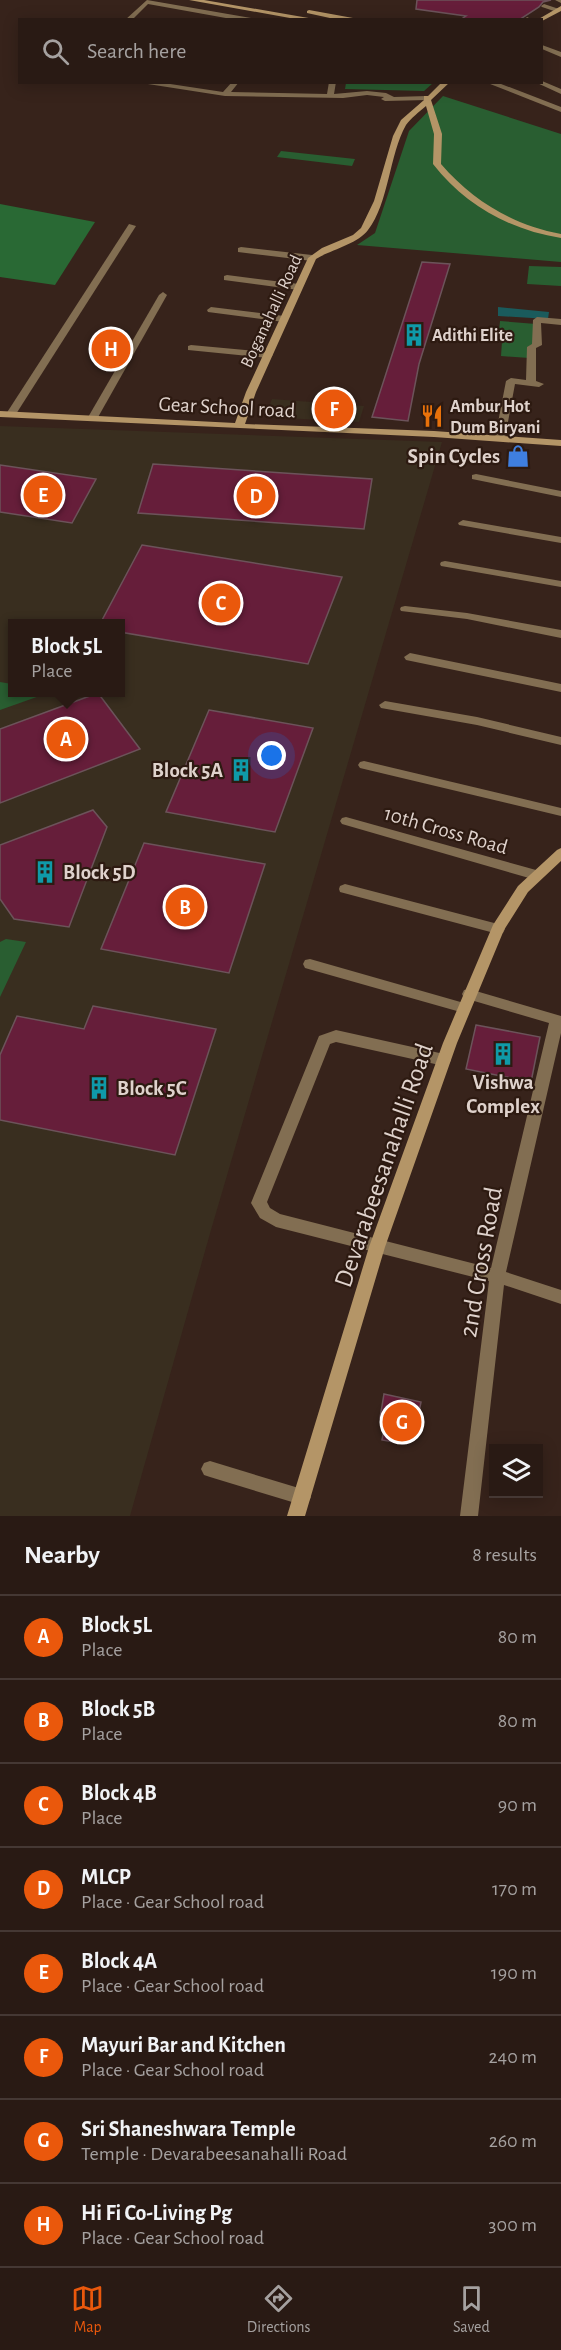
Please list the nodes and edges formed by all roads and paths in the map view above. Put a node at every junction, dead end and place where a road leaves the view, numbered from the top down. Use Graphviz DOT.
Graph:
graph roads {
  1 [pos="192,0"];
  2 [pos="233,0"];
  3 [pos="544,6"];
  4 [pos="559,9"];
  5 [pos="130,18"];
  6 [pos="239,18"];
  7 [pos="304,18"];
  8 [pos="341,18"];
  9 [pos="543,18"];
  10 [pos="543,47"];
  11 [pos="561,56"];
  12 [pos="151,84"];
  13 [pos="211,84"];
  14 [pos="234,84"];
  15 [pos="333,84"];
  16 [pos="445,84"];
  17 [pos="493,84"];
  18 [pos="543,84"];
  19 [pos="203,92"];
  20 [pos="561,92"];
  21 [pos="225,94"];
  22 [pos="330,96"];
  23 [pos="428,98"];
  24 [pos="561,110"];
  25 [pos="132,226"];
  26 [pos="561,236"];
  27 [pos="241,250"];
  28 [pos="312,258"];
  29 [pos="228,278"];
  30 [pos="299,286"];
  31 [pos="163,295"];
  32 [pos="211,310"];
  33 [pos="284,318"];
  34 [pos="561,322"];
  35 [pos="191,348"];
  36 [pos="268,356"];
  37 [pos="0,414"];
  38 [pos="11,414"];
  39 [pos="92,419"];
  40 [pos="239,426"];
  41 [pos="500,438"];
  42 [pos="561,443"];
  43 [pos="476,477"];
  44 [pos="561,494"];
  45 [pos="463,523"];
  46 [pos="561,540"];
  47 [pos="445,564"];
  48 [pos="561,584"];
  49 [pos="405,609"];
  50 [pos="561,634"];
  51 [pos="410,657"];
  52 [pos="561,688"];
  53 [pos="385,705"];
  54 [pos="561,741"];
  55 [pos="364,765"];
  56 [pos="561,812"];
  57 [pos="346,821"];
  58 [pos="561,853"];
  59 [pos="536,875"];
  60 [pos="345,889"];
  61 [pos="498,929"];
  62 [pos="310,964"];
  63 [pos="466,1001"];
  64 [pos="559,1020"];
  65 [pos="444,1060"];
  66 [pos="377,1247"];
  67 [pos="497,1276"];
  68 [pos="561,1297"];
  69 [pos="210,1469"];
  70 [pos="302,1497"];
  71 [pos="297,1516"];
  72 [pos="470,1516"];
  1 -- 7 [label="street"];
  2 -- 8 [label="street"];
  3 -- 4 [label="street"];
  4 -- 9 [label="street"];
  5 -- 6 [label="street"];
  10 -- 11 [label="street"];
  12 -- 19 [label="street"];
  13 -- 19 [label="street"];
  14 -- 21 [label="street"];
  15 -- 22 [label="street"];
  16 -- 23 [label="street, Boganahalli Road"];
  17 -- 24 [label="street"];
  18 -- 20 [label="street"];
  19 -- 21 [label="street"];
  21 -- 22 [label="street"];
  22 -- 23 [label="street"];
  23 -- 26 [label="street"];
  23 -- 28 [label="street, Boganahalli Road"];
  25 -- 38 [label="street"];
  27 -- 28 [label="street"];
  28 -- 30 [label="street, Boganahalli Road"];
  29 -- 30 [label="street"];
  30 -- 33 [label="street, Boganahalli Road"];
  31 -- 39 [label="street"];
  32 -- 33 [label="street"];
  33 -- 36 [label="street, Boganahalli Road"];
  34 -- 41 [label="street"];
  35 -- 36 [label="street"];
  36 -- 40 [label="street, Boganahalli Road"];
  37 -- 38 [label="street, Gear School road"];
  38 -- 39 [label="street, Gear School road"];
  39 -- 40 [label="street, Gear School road"];
  40 -- 41 [label="street, Gear School road"];
  41 -- 42 [label="street, Gear School road"];
  43 -- 44 [label="street"];
  45 -- 46 [label="street"];
  47 -- 48 [label="street"];
  49 -- 50 [label="street"];
  51 -- 52 [label="street"];
  53 -- 54 [label="street"];
  55 -- 56 [label="street"];
  57 -- 59 [label="street, 10th Cross Road"];
  58 -- 59 [label="street, Devarabeesanahalli Road"];
  59 -- 61 [label="street, Devarabeesanahalli Road"];
  60 -- 61 [label="street"];
  61 -- 63 [label="street, Devarabeesanahalli Road"];
  62 -- 63 [label="street"];
  63 -- 64 [label="street"];
  63 -- 65 [label="street, Devarabeesanahalli Road"];
  64 -- 67 [label="street, 2nd Cross Road"];
  65 -- 66 [label="street, Devarabeesanahalli Road"];
  65 -- 66 [label="street"];
  66 -- 67 [label="street"];
  66 -- 70 [label="street, Devarabeesanahalli Road"];
  67 -- 68 [label="street"];
  67 -- 72 [label="street, 2nd Cross Road"];
  69 -- 70 [label="street"];
  70 -- 71 [label="street, Devarabeesanahalli Road"];
}
